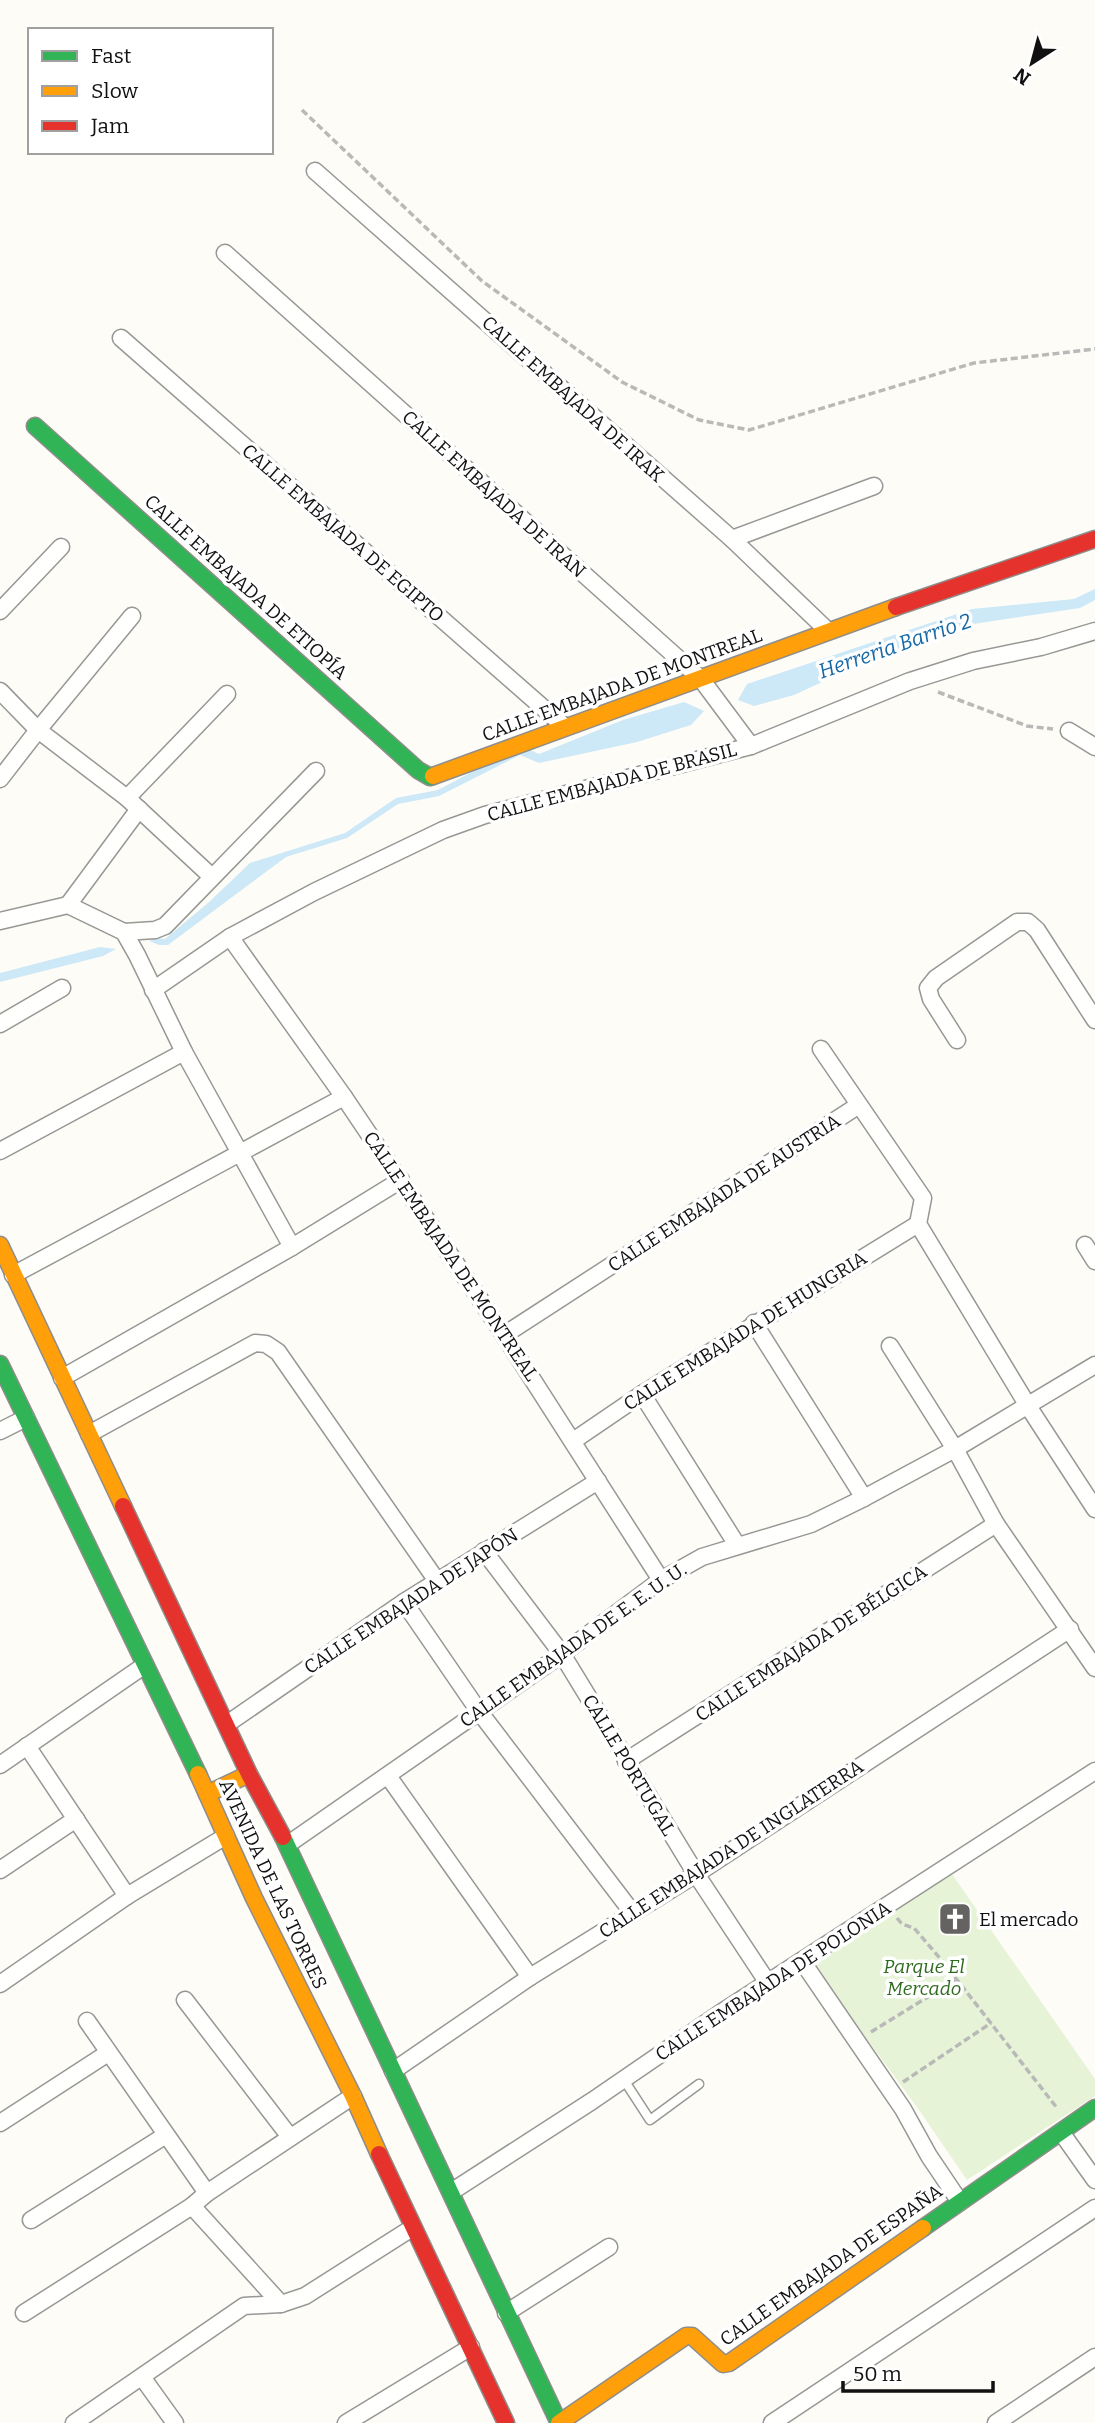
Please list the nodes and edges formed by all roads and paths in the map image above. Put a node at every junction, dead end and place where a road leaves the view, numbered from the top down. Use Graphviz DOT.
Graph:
graph roads {
  1 [pos="302,110"];
  2 [pos="315,171"];
  3 [pos="225,253"];
  4 [pos="121,338"];
  5 [pos="1095,349"];
  6 [pos="35,426"];
  7 [pos="874,486"];
  8 [pos="732,539"];
  9 [pos="1095,539"];
  10 [pos="61,547"];
  11 [pos="0,611"];
  12 [pos="132,616"];
  13 [pos="828,631"];
  14 [pos="1095,631"];
  15 [pos="701,679"];
  16 [pos="910,681"];
  17 [pos="0,691"];
  18 [pos="228,694"];
  19 [pos="565,727"];
  20 [pos="38,730"];
  21 [pos="1069,731"];
  22 [pos="751,746"];
  23 [pos="1095,747"];
  24 [pos="316,771"];
  25 [pos="430,777"];
  26 [pos="0,779"];
  27 [pos="133,804"];
  28 [pos="212,877"];
  29 [pos="68,905"];
  30 [pos="0,920"];
  31 [pos="127,936"];
  32 [pos="230,937"];
  33 [pos="62,988"];
  34 [pos="153,990"];
  35 [pos="1095,1020"];
  36 [pos="0,1024"];
  37 [pos="957,1040"];
  38 [pos="821,1049"];
  39 [pos="184,1052"];
  40 [pos="344,1097"];
  41 [pos="859,1105"];
  42 [pos="0,1151"];
  43 [pos="240,1152"];
  44 [pos="401,1180"];
  45 [pos="918,1224"];
  46 [pos="0,1245"];
  47 [pos="1085,1245"];
  48 [pos="292,1247"];
  49 [pos="1095,1261"];
  50 [pos="13,1275"];
  51 [pos="754,1323"];
  52 [pos="504,1335"];
  53 [pos="890,1346"];
  54 [pos="0,1364"];
  55 [pos="1095,1365"];
  56 [pos="62,1378"];
  57 [pos="642,1394"];
  58 [pos="1028,1406"];
  59 [pos="26,1418"];
  60 [pos="0,1431"];
  61 [pos="89,1434"];
  62 [pos="573,1441"];
  63 [pos="955,1449"];
  64 [pos="598,1481"];
  65 [pos="863,1498"];
  66 [pos="1095,1509"];
  67 [pos="996,1524"];
  68 [pos="737,1545"];
  69 [pos="484,1551"];
  70 [pos="661,1580"];
  71 [pos="437,1581"];
  72 [pos="404,1602"];
  73 [pos="1070,1629"];
  74 [pos="562,1654"];
  75 [pos="145,1665"];
  76 [pos="1095,1668"];
  77 [pos="478,1710"];
  78 [pos="227,1724"];
  79 [pos="27,1746"];
  80 [pos="626,1761"];
  81 [pos="0,1765"];
  82 [pos="1095,1771"];
  83 [pos="249,1774"];
  84 [pos="388,1776"];
  85 [pos="207,1794"];
  86 [pos="76,1818"];
  87 [pos="226,1836"];
  88 [pos="287,1845"];
  89 [pos="0,1870"];
  90 [pos="696,1874"];
  91 [pos="127,1896"];
  92 [pos="887,1906"];
  93 [pos="632,1912"];
  94 [pos="802,1961"];
  95 [pos="530,1978"];
  96 [pos="957,1979"];
  97 [pos="768,1983"];
  98 [pos="0,1984"];
  99 [pos="185,2000"];
  100 [pos="87,2021"];
  101 [pos="991,2023"];
  102 [pos="858,2040"];
  103 [pos="108,2053"];
  104 [pos="393,2071"];
  105 [pos="624,2080"];
  106 [pos="699,2084"];
  107 [pos="891,2090"];
  108 [pos="353,2096"];
  109 [pos="1095,2108"];
  110 [pos="0,2123"];
  111 [pos="1066,2128"];
  112 [pos="166,2135"];
  113 [pos="290,2137"];
  114 [pos="1095,2180"];
  115 [pos="451,2192"];
  116 [pos="207,2193"];
  117 [pos="960,2202"];
  118 [pos="192,2206"];
  119 [pos="1095,2208"];
  120 [pos="31,2220"];
  121 [pos="412,2228"];
  122 [pos="609,2247"];
  123 [pos="281,2304"];
  124 [pos="24,2313"];
  125 [pos="506,2313"];
  126 [pos="471,2347"];
  127 [pos="1095,2357"];
  128 [pos="142,2377"];
  129 [pos="74,2423"];
  130 [pos="174,2423"];
  131 [pos="346,2423"];
  132 [pos="506,2423"];
  133 [pos="559,2423"];
  134 [pos="772,2423"];
  135 [pos="996,2423"];
  1 -- 5 [label="path"];
  2 -- 8 [label="street, CALLE EMBAJADA DE IRAK"];
  3 -- 15 [label="street, CALLE EMBAJADA DE IRAN"];
  4 -- 19 [label="street, CALLE EMBAJADA DE EGIPTO"];
  6 -- 25 [label="main road, CALLE EMBAJADA DE ETIOPÍA"];
  7 -- 8 [label="street"];
  8 -- 13 [label="street, CALLE EMBAJADA DE IRAK"];
  9 -- 13 [label="main road, CALLE EMBAJADA DE MONTREAL"];
  10 -- 11 [label="street"];
  12 -- 20 [label="street"];
  13 -- 15 [label="main road, CALLE EMBAJADA DE MONTREAL"];
  14 -- 16 [label="street, CALLE EMBAJADA DE BRASIL"];
  15 -- 19 [label="main road, CALLE EMBAJADA DE MONTREAL"];
  15 -- 22 [label="street, CALLE EMBAJADA DE IRAN"];
  16 -- 21 [label="path"];
  16 -- 22 [label="street, CALLE EMBAJADA DE BRASIL"];
  17 -- 20 [label="street"];
  18 -- 27 [label="street"];
  19 -- 25 [label="main road, CALLE EMBAJADA DE MONTREAL"];
  20 -- 26 [label="street"];
  20 -- 27 [label="street"];
  21 -- 23 [label="street"];
  22 -- 32 [label="street, CALLE EMBAJADA DE BRASIL"];
  24 -- 28 [label="street"];
  27 -- 28 [label="street"];
  27 -- 29 [label="street"];
  28 -- 31 [label="street"];
  29 -- 30 [label="street"];
  29 -- 31 [label="street"];
  31 -- 34 [label="street"];
  32 -- 34 [label="street, CALLE EMBAJADA DE BRASIL"];
  32 -- 40 [label="street, CALLE EMBAJADA DE MONTREAL"];
  33 -- 36 [label="street"];
  34 -- 39 [label="street"];
  35 -- 37 [label="street"];
  38 -- 41 [label="street"];
  39 -- 42 [label="street"];
  39 -- 43 [label="street"];
  40 -- 43 [label="street"];
  40 -- 44 [label="street, CALLE EMBAJADA DE MONTREAL"];
  41 -- 45 [label="street, CALLE EMBAJADA DE AUSTRIA"];
  41 -- 52 [label="street, CALLE EMBAJADA DE AUSTRIA"];
  43 -- 48 [label="street"];
  43 -- 50 [label="street"];
  44 -- 48 [label="street"];
  44 -- 52 [label="street, CALLE EMBAJADA DE MONTREAL"];
  45 -- 51 [label="street, CALLE EMBAJADA DE HUNGRIA"];
  45 -- 58 [label="street"];
  46 -- 50 [label="main road"];
  47 -- 49 [label="street"];
  48 -- 56 [label="street"];
  50 -- 56 [label="main road"];
  51 -- 57 [label="street, CALLE EMBAJADA DE HUNGRIA"];
  51 -- 65 [label="street"];
  52 -- 62 [label="street, CALLE EMBAJADA DE MONTREAL"];
  53 -- 63 [label="street"];
  54 -- 59 [label="main road, AVENIDA DE LAS TORRES"];
  55 -- 58 [label="street, CALLE EMBAJADA DE E. E. U. U."];
  56 -- 61 [label="main road"];
  57 -- 62 [label="street, CALLE EMBAJADA DE HUNGRIA"];
  57 -- 68 [label="street"];
  58 -- 63 [label="street, CALLE EMBAJADA DE E. E. U. U."];
  58 -- 66 [label="street"];
  59 -- 60 [label="street"];
  59 -- 75 [label="main road, AVENIDA DE LAS TORRES"];
  61 -- 71 [label="street"];
  61 -- 78 [label="main road"];
  62 -- 64 [label="street, CALLE EMBAJADA DE MONTREAL"];
  63 -- 65 [label="street, CALLE EMBAJADA DE E. E. U. U."];
  63 -- 67 [label="street"];
  64 -- 69 [label="street, CALLE EMBAJADA DE JAPÓN"];
  64 -- 70 [label="street, CALLE EMBAJADA DE MONTREAL"];
  65 -- 68 [label="street, CALLE EMBAJADA DE E. E. U. U."];
  67 -- 73 [label="street"];
  67 -- 80 [label="street, CALLE EMBAJADA DE BÉLGICA"];
  68 -- 70 [label="street, CALLE EMBAJADA DE E. E. U. U."];
  69 -- 71 [label="street, CALLE EMBAJADA DE JAPÓN"];
  69 -- 74 [label="street, CALLE PORTUGAL"];
  70 -- 74 [label="street, CALLE EMBAJADA DE E. E. U. U."];
  71 -- 72 [label="street, CALLE EMBAJADA DE JAPÓN"];
  72 -- 77 [label="street"];
  72 -- 78 [label="street, CALLE EMBAJADA DE JAPÓN"];
  73 -- 76 [label="street"];
  73 -- 90 [label="street, CALLE EMBAJADA DE INGLATERRA"];
  74 -- 77 [label="street, CALLE EMBAJADA DE E. E. U. U."];
  74 -- 80 [label="street, CALLE PORTUGAL"];
  75 -- 79 [label="street"];
  75 -- 85 [label="main road, AVENIDA DE LAS TORRES"];
  77 -- 84 [label="street, CALLE EMBAJADA DE E. E. U. U."];
  77 -- 93 [label="street"];
  78 -- 83 [label="main road"];
  79 -- 81 [label="street"];
  79 -- 86 [label="street"];
  80 -- 90 [label="street, CALLE PORTUGAL"];
  82 -- 92 [label="street, CALLE EMBAJADA DE POLONIA"];
  83 -- 85 [label="main road"];
  83 -- 88 [label="main road"];
  84 -- 88 [label="street, CALLE EMBAJADA DE E. E. U. U."];
  84 -- 95 [label="street"];
  85 -- 87 [label="main road, AVENIDA DE LAS TORRES"];
  86 -- 89 [label="street"];
  86 -- 91 [label="street"];
  87 -- 91 [label="street"];
  87 -- 108 [label="main road, AVENIDA DE LAS TORRES"];
  88 -- 104 [label="main road"];
  90 -- 93 [label="street, CALLE EMBAJADA DE INGLATERRA"];
  90 -- 97 [label="street, CALLE PORTUGAL"];
  91 -- 98 [label="street"];
  92 -- 94 [label="street, CALLE EMBAJADA DE POLONIA"];
  92 -- 96 [label="path"];
  93 -- 95 [label="street, CALLE EMBAJADA DE INGLATERRA"];
  94 -- 97 [label="street, CALLE EMBAJADA DE POLONIA"];
  94 -- 102 [label="street"];
  95 -- 104 [label="street, CALLE EMBAJADA DE INGLATERRA"];
  96 -- 101 [label="path"];
  96 -- 102 [label="path"];
  97 -- 105 [label="street, CALLE EMBAJADA DE POLONIA"];
  99 -- 113 [label="street"];
  100 -- 103 [label="street"];
  101 -- 107 [label="path"];
  101 -- 111 [label="path"];
  102 -- 107 [label="street"];
  103 -- 110 [label="street"];
  103 -- 112 [label="street"];
  104 -- 115 [label="main road"];
  105 -- 106 [label="lane"];
  105 -- 115 [label="street, CALLE EMBAJADA DE POLONIA"];
  107 -- 117 [label="street"];
  108 -- 113 [label="street"];
  108 -- 121 [label="main road, AVENIDA DE LAS TORRES"];
  109 -- 111 [label="main road, CALLE EMBAJADA DE ESPAÑA"];
  111 -- 114 [label="street"];
  111 -- 117 [label="main road, CALLE EMBAJADA DE ESPAÑA"];
  112 -- 116 [label="street"];
  112 -- 120 [label="street"];
  113 -- 116 [label="street"];
  115 -- 125 [label="main road"];
  116 -- 118 [label="street"];
  117 -- 133 [label="main road, CALLE EMBAJADA DE ESPAÑA"];
  118 -- 123 [label="street"];
  118 -- 124 [label="street"];
  119 -- 134 [label="street"];
  121 -- 123 [label="street"];
  121 -- 126 [label="main road, AVENIDA DE LAS TORRES"];
  122 -- 125 [label="street"];
  123 -- 128 [label="street"];
  125 -- 133 [label="main road"];
  126 -- 131 [label="street"];
  126 -- 132 [label="main road, AVENIDA DE LAS TORRES"];
  127 -- 135 [label="street"];
  128 -- 129 [label="street"];
  128 -- 130 [label="street"];
}
